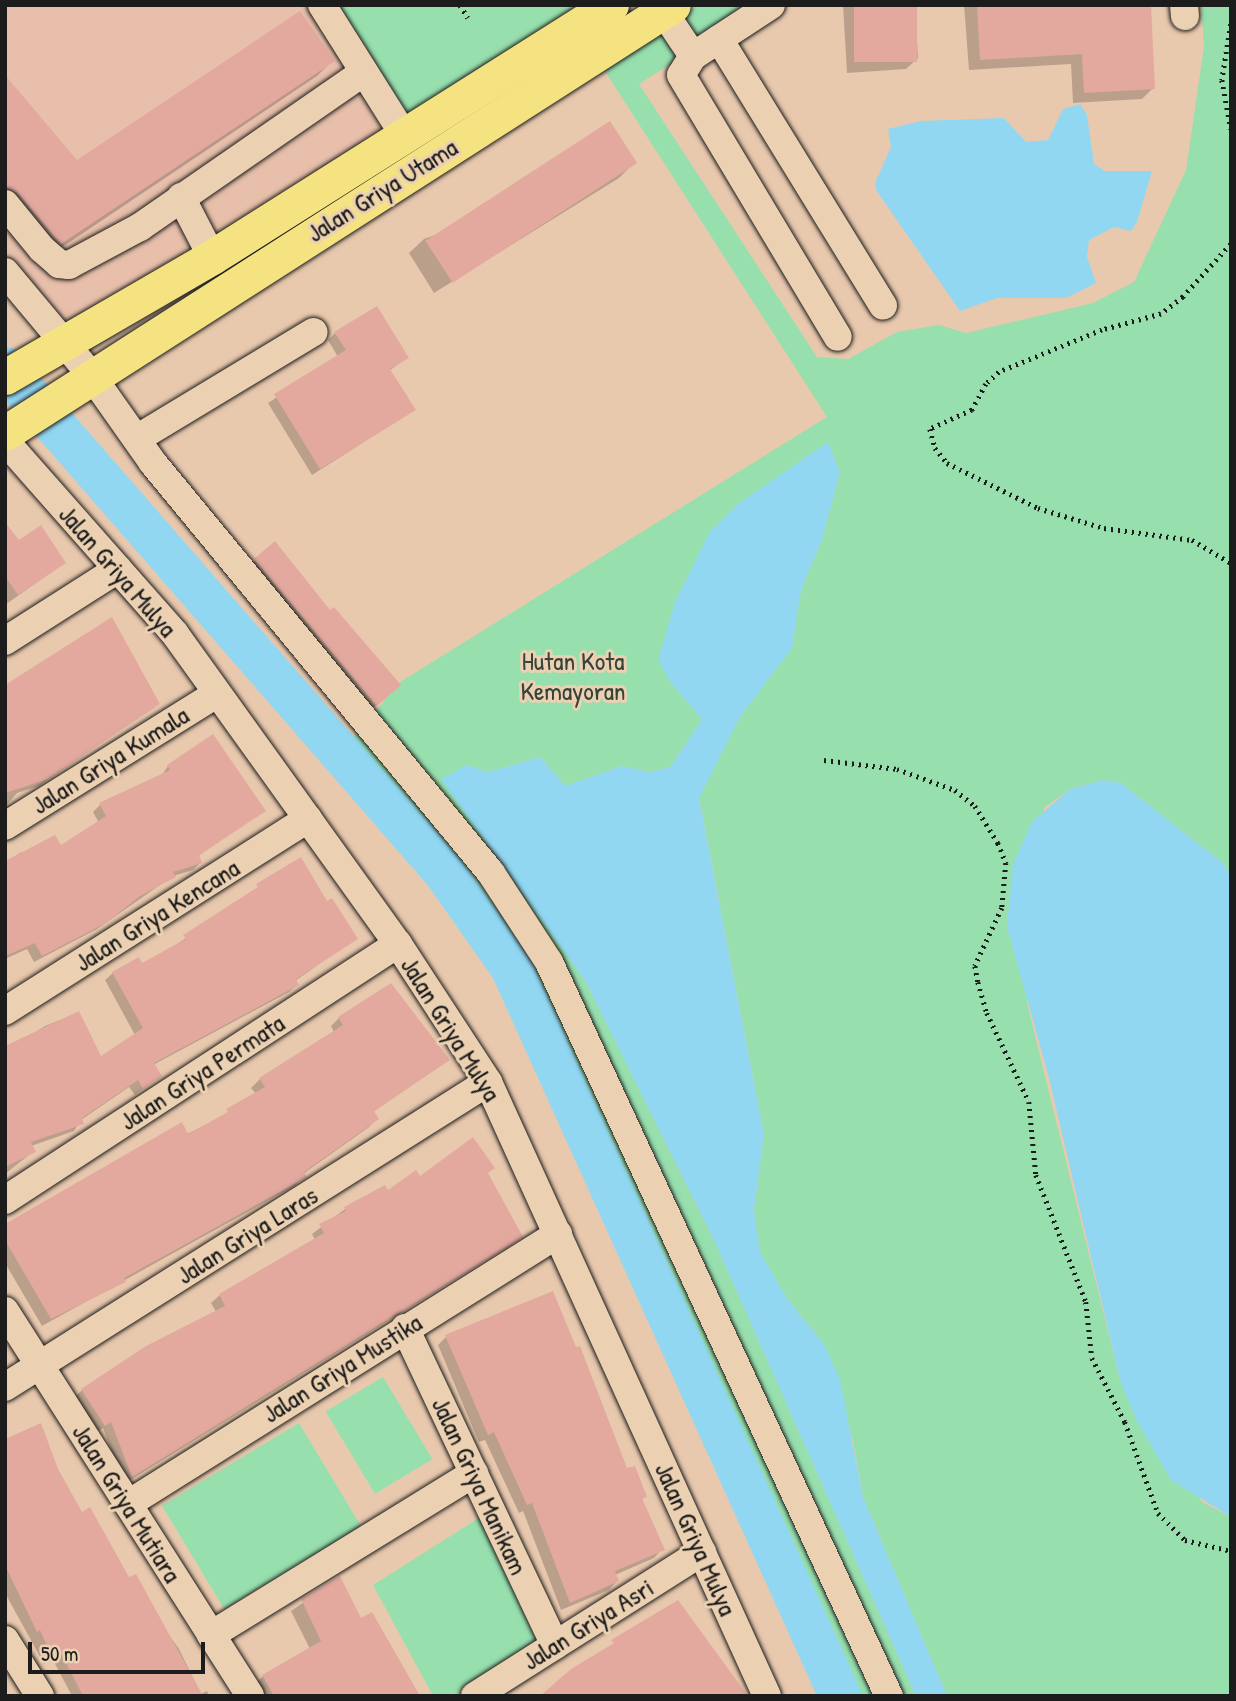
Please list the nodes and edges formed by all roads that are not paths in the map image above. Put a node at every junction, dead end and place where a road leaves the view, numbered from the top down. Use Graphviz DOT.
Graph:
graph roads {
  1 [pos="323,5"];
  2 [pos="611,5"];
  3 [pos="771,5"];
  4 [pos="668,8"];
  5 [pos="719,39"];
  6 [pos="693,56"];
  7 [pos="365,72"];
  8 [pos="404,135"];
  9 [pos="5,204"];
  10 [pos="188,208"];
  11 [pos="219,252"];
  12 [pos="5,272"];
  13 [pos="883,306"];
  14 [pos="314,332"];
  15 [pos="838,337"];
  16 [pos="60,348"];
  17 [pos="5,377"];
  18 [pos="87,378"];
  19 [pos="8,434"];
  20 [pos="138,438"];
  21 [pos="118,569"];
  22 [pos="5,641"];
  23 [pos="215,695"];
  24 [pos="308,819"];
  25 [pos="5,826"];
  26 [pos="398,944"];
  27 [pos="5,1011"];
  28 [pos="488,1082"];
  29 [pos="5,1200"];
  30 [pos="558,1234"];
  31 [pos="5,1311"];
  32 [pos="405,1328"];
  33 [pos="40,1365"];
  34 [pos="5,1387"];
  35 [pos="474,1473"];
  36 [pos="128,1504"];
  37 [pos="702,1552"];
  38 [pos="211,1635"];
  39 [pos="5,1640"];
  40 [pos="555,1645"];
  41 [pos="40,1696"];
  42 [pos="250,1696"];
  43 [pos="475,1696"];
  44 [pos="767,1696"];
  45 [pos="889,1696"];
  1 -- 7 [label="street"];
  2 -- 8 [label="main road, Jalan Griya Utama"];
  3 -- 5 [label="street"];
  4 -- 6 [label="street"];
  4 -- 18 [label="main road, Jalan Griya Utama"];
  5 -- 6 [label="street"];
  5 -- 13 [label="street"];
  6 -- 15 [label="street"];
  7 -- 8 [label="street"];
  7 -- 10 [label="street"];
  8 -- 11 [label="main road, Jalan Griya Utama"];
  9 -- 10 [label="street"];
  10 -- 11 [label="street"];
  11 -- 16 [label="main road, Jalan Griya Utama"];
  12 -- 16 [label="street"];
  14 -- 20 [label="street"];
  16 -- 17 [label="main road, Jalan Griya Utama"];
  16 -- 18 [label="street"];
  18 -- 19 [label="main road, Jalan Griya Utama"];
  18 -- 20 [label="street"];
  19 -- 21 [label="street, Jalan Griya Mulya"];
  20 -- 45 [label="street"];
  21 -- 22 [label="street"];
  21 -- 23 [label="street, Jalan Griya Mulya"];
  23 -- 24 [label="street, Jalan Griya Mulya"];
  23 -- 25 [label="street, Jalan Griya Kumala"];
  24 -- 26 [label="street, Jalan Griya Mulya"];
  24 -- 27 [label="street, Jalan Griya Kencana"];
  26 -- 28 [label="street, Jalan Griya Mulya"];
  26 -- 29 [label="street, Jalan Griya Permata"];
  28 -- 30 [label="street, Jalan Griya Mulya"];
  28 -- 33 [label="street, Jalan Griya Laras"];
  30 -- 32 [label="street, Jalan Griya Mustika"];
  30 -- 37 [label="street, Jalan Griya Mulya"];
  31 -- 33 [label="street, Jalan Griya Mutiara"];
  32 -- 35 [label="street, Jalan Griya Manikam"];
  32 -- 36 [label="street, Jalan Griya Mustika"];
  33 -- 34 [label="street, Jalan Griya Laras"];
  33 -- 36 [label="street, Jalan Griya Mutiara"];
  35 -- 38 [label="street"];
  35 -- 40 [label="street, Jalan Griya Manikam"];
  36 -- 38 [label="street, Jalan Griya Mutiara"];
  37 -- 40 [label="street, Jalan Griya Asri"];
  37 -- 44 [label="street, Jalan Griya Mulya"];
  38 -- 42 [label="street, Jalan Griya Mutiara"];
  39 -- 41 [label="street"];
  40 -- 43 [label="street, Jalan Griya Asri"];
}
